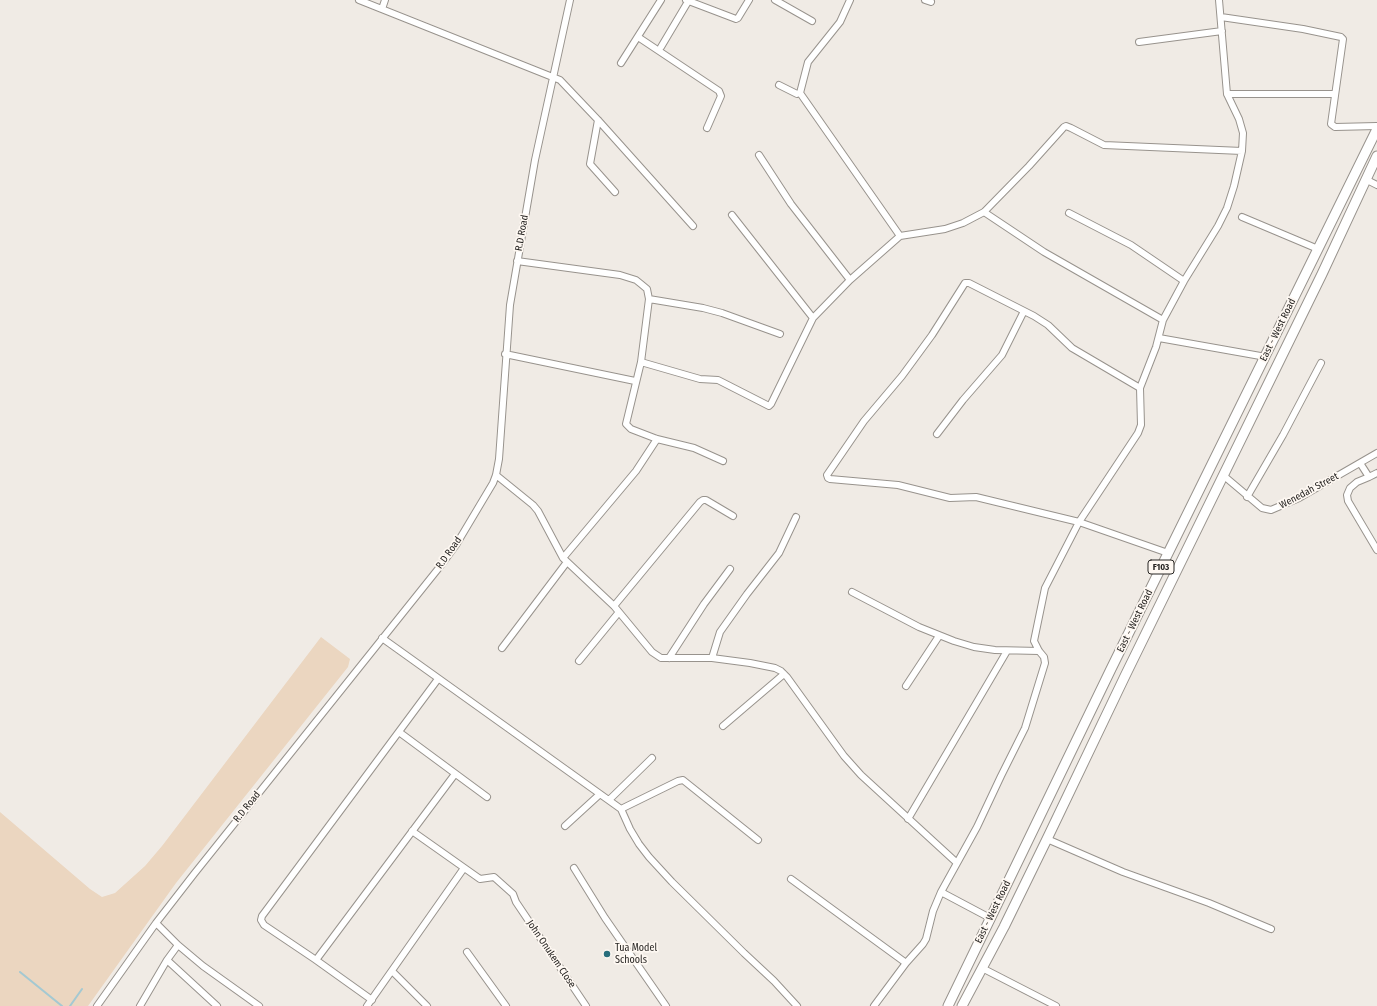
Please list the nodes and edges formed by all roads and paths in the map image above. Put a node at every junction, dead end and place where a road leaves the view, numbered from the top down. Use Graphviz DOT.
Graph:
graph roads {
  1 [pos="359,0"];
  2 [pos="385,0"];
  3 [pos="570,0"];
  4 [pos="661,0"];
  5 [pos="687,0"];
  6 [pos="749,0"];
  7 [pos="775,0"];
  8 [pos="850,0"];
  9 [pos="924,0"];
  10 [pos="1219,0"];
  11 [pos="931,2"];
  12 [pos="382,9"];
  13 [pos="1221,16"];
  14 [pos="812,21"];
  15 [pos="1222,31"];
  16 [pos="638,37"];
  17 [pos="1139,42"];
  18 [pos="661,47"];
  19 [pos="621,63"];
  20 [pos="553,77"];
  21 [pos="779,85"];
  22 [pos="800,94"];
  23 [pos="1227,94"];
  24 [pos="1335,94"];
  25 [pos="598,120"];
  26 [pos="1377,126"];
  27 [pos="707,128"];
  28 [pos="1377,129"];
  29 [pos="1242,150"];
  30 [pos="759,155"];
  31 [pos="1377,156"];
  32 [pos="1366,179"];
  33 [pos="1377,185"];
  34 [pos="615,192"];
  35 [pos="984,212"];
  36 [pos="1070,213"];
  37 [pos="732,215"];
  38 [pos="1242,217"];
  39 [pos="693,226"];
  40 [pos="900,236"];
  41 [pos="1318,248"];
  42 [pos="517,261"];
  43 [pos="850,280"];
  44 [pos="1184,281"];
  45 [pos="649,299"];
  46 [pos="1024,311"];
  47 [pos="813,318"];
  48 [pos="1163,320"];
  49 [pos="780,334"];
  50 [pos="1159,338"];
  51 [pos="505,354"];
  52 [pos="1266,357"];
  53 [pos="641,362"];
  54 [pos="1321,363"];
  55 [pos="635,381"];
  56 [pos="1140,388"];
  57 [pos="937,434"];
  58 [pos="657,439"];
  59 [pos="1377,453"];
  60 [pos="723,461"];
  61 [pos="1360,463"];
  62 [pos="1377,473"];
  63 [pos="496,475"];
  64 [pos="1224,476"];
  65 [pos="1369,477"];
  66 [pos="1247,497"];
  67 [pos="733,516"];
  68 [pos="796,517"];
  69 [pos="1079,522"];
  70 [pos="1377,550"];
  71 [pos="1168,553"];
  72 [pos="565,560"];
  73 [pos="730,569"];
  74 [pos="852,592"];
  75 [pos="614,606"];
  76 [pos="619,612"];
  77 [pos="939,636"];
  78 [pos="382,638"];
  79 [pos="502,648"];
  80 [pos="1008,651"];
  81 [pos="1039,651"];
  82 [pos="669,658"];
  83 [pos="712,658"];
  84 [pos="579,662"];
  85 [pos="1111,670"];
  86 [pos="784,674"];
  87 [pos="1125,676"];
  88 [pos="438,679"];
  89 [pos="906,686"];
  90 [pos="723,726"];
  91 [pos="399,732"];
  92 [pos="652,758"];
  93 [pos="455,774"];
  94 [pos="600,794"];
  95 [pos="487,798"];
  96 [pos="609,800"];
  97 [pos="621,808"];
  98 [pos="908,819"];
  99 [pos="565,826"];
  100 [pos="412,831"];
  101 [pos="1047,839"];
  102 [pos="758,840"];
  103 [pos="957,863"];
  104 [pos="464,868"];
  105 [pos="574,868"];
  106 [pos="791,879"];
  107 [pos="941,892"];
  108 [pos="990,918"];
  109 [pos="156,923"];
  110 [pos="1271,929"];
  111 [pos="178,945"];
  112 [pos="467,952"];
  113 [pos="167,960"];
  114 [pos="316,960"];
  115 [pos="906,964"];
  116 [pos="982,968"];
  117 [pos="392,971"];
  118 [pos="372,1000"];
  119 [pos="97,1006"];
  120 [pos="140,1006"];
  121 [pos="217,1006"];
  122 [pos="259,1006"];
  123 [pos="367,1006"];
  124 [pos="427,1006"];
  125 [pos="506,1006"];
  126 [pos="586,1006"];
  127 [pos="666,1006"];
  128 [pos="797,1006"];
  129 [pos="874,1006"];
  130 [pos="948,1006"];
  131 [pos="962,1006"];
  132 [pos="1056,1006"];
  1 -- 12 [label="street"];
  2 -- 12 [label="street"];
  3 -- 20 [label="street, R.D Road"];
  4 -- 16 [label="street"];
  5 -- 6 [label="street"];
  5 -- 18 [label="street"];
  7 -- 14 [label="street"];
  8 -- 22 [label="street"];
  9 -- 11 [label="street"];
  10 -- 13 [label="street"];
  12 -- 20 [label="street"];
  13 -- 15 [label="street"];
  13 -- 24 [label="street"];
  15 -- 17 [label="street"];
  15 -- 23 [label="street"];
  16 -- 19 [label="street"];
  16 -- 27 [label="street"];
  20 -- 25 [label="street"];
  20 -- 42 [label="street, R.D Road"];
  21 -- 22 [label="street"];
  22 -- 40 [label="street"];
  23 -- 24 [label="street"];
  23 -- 29 [label="street"];
  24 -- 26 [label="street"];
  25 -- 34 [label="street"];
  25 -- 39 [label="street"];
  28 -- 41 [label="main road, East - West Road / F103"];
  29 -- 35 [label="street"];
  29 -- 44 [label="street"];
  30 -- 43 [label="street"];
  31 -- 32 [label="main road, East - West Road / F103"];
  32 -- 33 [label="street"];
  32 -- 64 [label="main road, East - West Road / F103"];
  35 -- 40 [label="street"];
  35 -- 48 [label="street"];
  36 -- 44 [label="street"];
  37 -- 47 [label="street"];
  38 -- 41 [label="street"];
  40 -- 43 [label="street"];
  41 -- 52 [label="main road, East - West Road / F103"];
  42 -- 45 [label="street"];
  42 -- 51 [label="street, R.D Road"];
  43 -- 47 [label="street"];
  44 -- 48 [label="street"];
  45 -- 49 [label="street"];
  45 -- 53 [label="street"];
  46 -- 56 [label="street"];
  46 -- 57 [label="street"];
  46 -- 69 [label="street"];
  47 -- 53 [label="street"];
  48 -- 50 [label="street"];
  50 -- 52 [label="street"];
  50 -- 56 [label="street"];
  51 -- 55 [label="street"];
  51 -- 63 [label="street, R.D Road"];
  52 -- 71 [label="main road, East - West Road / F103"];
  53 -- 55 [label="street"];
  54 -- 66 [label="street"];
  55 -- 58 [label="street"];
  56 -- 69 [label="street"];
  58 -- 60 [label="street"];
  58 -- 72 [label="street"];
  59 -- 61 [label="street, Wenedah Street"];
  61 -- 65 [label="street"];
  61 -- 66 [label="street, Wenedah Street"];
  62 -- 65 [label="street"];
  63 -- 72 [label="street"];
  63 -- 78 [label="street, R.D Road"];
  64 -- 66 [label="street, Wenedah Street"];
  64 -- 87 [label="main road, East - West Road / F103"];
  65 -- 70 [label="street"];
  67 -- 75 [label="street"];
  68 -- 83 [label="street"];
  69 -- 71 [label="street"];
  69 -- 81 [label="street"];
  71 -- 85 [label="main road, East - West Road / F103"];
  72 -- 75 [label="street"];
  72 -- 79 [label="street"];
  73 -- 82 [label="street"];
  74 -- 77 [label="street"];
  75 -- 76 [label="street"];
  76 -- 82 [label="street"];
  76 -- 84 [label="street"];
  77 -- 80 [label="street"];
  77 -- 89 [label="street"];
  78 -- 88 [label="street"];
  78 -- 109 [label="street, R.D Road"];
  80 -- 81 [label="street"];
  80 -- 98 [label="street"];
  81 -- 103 [label="street"];
  82 -- 83 [label="street"];
  83 -- 86 [label="street"];
  85 -- 87 [label="main road"];
  85 -- 108 [label="main road, East - West Road / F103"];
  86 -- 90 [label="street"];
  86 -- 98 [label="street"];
  87 -- 101 [label="main road, East - West Road / F103"];
  88 -- 91 [label="street"];
  88 -- 94 [label="street"];
  91 -- 93 [label="street"];
  91 -- 114 [label="street"];
  92 -- 96 [label="street"];
  93 -- 95 [label="street"];
  93 -- 100 [label="street"];
  94 -- 96 [label="street"];
  94 -- 99 [label="street"];
  96 -- 97 [label="street"];
  97 -- 102 [label="street"];
  97 -- 128 [label="street"];
  98 -- 103 [label="street"];
  100 -- 104 [label="street, John Onukem Close"];
  100 -- 114 [label="street"];
  101 -- 110 [label="street"];
  101 -- 116 [label="main road, East - West Road / F103"];
  103 -- 107 [label="street"];
  104 -- 117 [label="street"];
  104 -- 126 [label="street, John Onukem Close"];
  105 -- 127 [label="street"];
  106 -- 115 [label="street"];
  107 -- 108 [label="street"];
  107 -- 115 [label="street"];
  108 -- 130 [label="main road, East - West Road / F103"];
  109 -- 111 [label="street"];
  109 -- 119 [label="street, R.D Road"];
  111 -- 113 [label="street"];
  111 -- 122 [label="street"];
  112 -- 125 [label="street"];
  113 -- 120 [label="street"];
  113 -- 121 [label="street"];
  114 -- 118 [label="street"];
  115 -- 129 [label="street"];
  116 -- 131 [label="main road, East - West Road / F103"];
  116 -- 132 [label="street"];
  117 -- 118 [label="street"];
  117 -- 124 [label="street"];
  118 -- 123 [label="street"];
}
